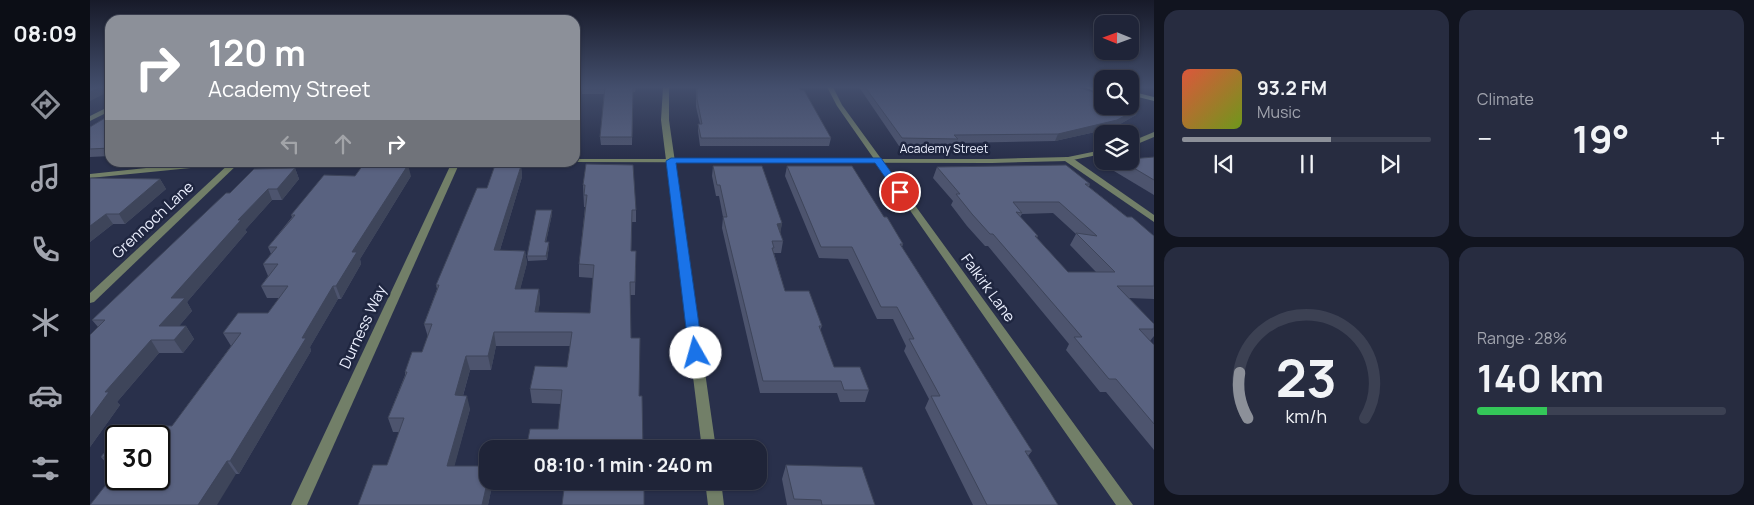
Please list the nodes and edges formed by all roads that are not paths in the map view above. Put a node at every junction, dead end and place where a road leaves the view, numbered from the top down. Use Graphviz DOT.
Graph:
graph roads {
  1 [pos="105,111"];
  2 [pos="666,111"];
  3 [pos="844,111"];
  4 [pos="90,118"];
  5 [pos="1154,134"];
  6 [pos="1139,141"];
  7 [pos="1094,154"];
  8 [pos="1068,159"];
  9 [pos="878,160"];
  10 [pos="580,161"];
  11 [pos="671,161"];
  12 [pos="181,167"];
  13 [pos="231,167"];
  14 [pos="454,167"];
  15 [pos="90,176"];
  16 [pos="1154,219"];
  17 [pos="90,299"];
  18 [pos="708,440"];
  19 [pos="714,490"];
  20 [pos="299,505"];
  21 [pos="716,505"];
  22 [pos="1125,505"];
  1 -- 4 [label="street"];
  2 -- 11 [label="street"];
  3 -- 9 [label="street, Falkirk Lane"];
  5 -- 6 [label="street"];
  7 -- 8 [label="street, Academy Street"];
  8 -- 9 [label="street, Academy Street"];
  8 -- 16 [label="street"];
  9 -- 11 [label="street, Academy Street"];
  9 -- 22 [label="street, Falkirk Lane"];
  10 -- 11 [label="street, Academy Street"];
  11 -- 18 [label="street"];
  12 -- 15 [label="street"];
  13 -- 17 [label="street, Grennoch Lane"];
  14 -- 20 [label="street, Durness Way"];
  19 -- 21 [label="street"];
}
